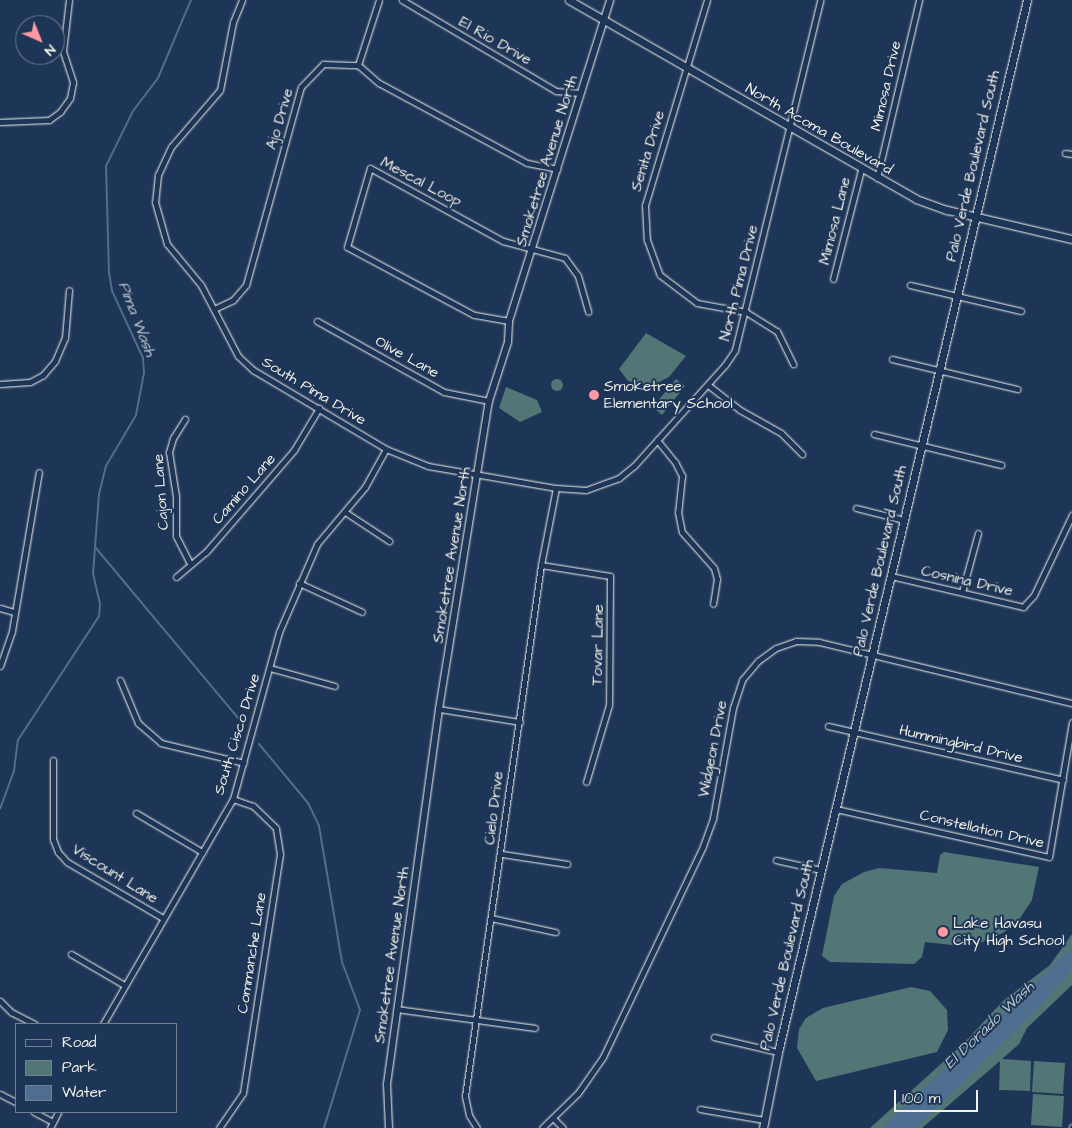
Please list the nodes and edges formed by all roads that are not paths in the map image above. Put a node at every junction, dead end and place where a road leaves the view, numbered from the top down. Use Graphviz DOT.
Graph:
graph roads {
  1 [pos="69,0"];
  2 [pos="242,0"];
  3 [pos="380,0"];
  4 [pos="402,0"];
  5 [pos="569,0"];
  6 [pos="610,0"];
  7 [pos="707,0"];
  8 [pos="820,0"];
  9 [pos="919,0"];
  10 [pos="1027,0"];
  11 [pos="604,20"];
  12 [pos="358,65"];
  13 [pos="687,68"];
  14 [pos="580,92"];
  15 [pos="0,122"];
  16 [pos="790,128"];
  17 [pos="1065,152"];
  18 [pos="1072,154"];
  19 [pos="557,169"];
  20 [pos="861,170"];
  21 [pos="877,178"];
  22 [pos="976,217"];
  23 [pos="1072,239"];
  24 [pos="534,248"];
  25 [pos="833,279"];
  26 [pos="910,285"];
  27 [pos="69,290"];
  28 [pos="957,296"];
  29 [pos="214,309"];
  30 [pos="1021,311"];
  31 [pos="588,312"];
  32 [pos="746,312"];
  33 [pos="317,321"];
  34 [pos="509,321"];
  35 [pos="892,359"];
  36 [pos="793,364"];
  37 [pos="939,371"];
  38 [pos="0,384"];
  39 [pos="708,385"];
  40 [pos="1018,389"];
  41 [pos="490,401"];
  42 [pos="319,408"];
  43 [pos="185,419"];
  44 [pos="874,434"];
  45 [pos="657,440"];
  46 [pos="921,446"];
  47 [pos="386,449"];
  48 [pos="802,454"];
  49 [pos="1001,465"];
  50 [pos="39,472"];
  51 [pos="477,476"];
  52 [pos="556,488"];
  53 [pos="856,508"];
  54 [pos="345,512"];
  55 [pos="1072,515"];
  56 [pos="904,520"];
  57 [pos="978,534"];
  58 [pos="389,541"];
  59 [pos="190,564"];
  60 [pos="541,565"];
  61 [pos="891,576"];
  62 [pos="176,577"];
  63 [pos="299,583"];
  64 [pos="962,592"];
  65 [pos="713,604"];
  66 [pos="0,608"];
  67 [pos="14,612"];
  68 [pos="362,612"];
  69 [pos="872,654"];
  70 [pos="0,666"];
  71 [pos="270,668"];
  72 [pos="120,680"];
  73 [pos="335,686"];
  74 [pos="1072,703"];
  75 [pos="439,709"];
  76 [pos="520,722"];
  77 [pos="1072,722"];
  78 [pos="828,726"];
  79 [pos="854,732"];
  80 [pos="53,760"];
  81 [pos="244,763"];
  82 [pos="1063,780"];
  83 [pos="586,782"];
  84 [pos="232,799"];
  85 [pos="836,808"];
  86 [pos="136,813"];
  87 [pos="202,852"];
  88 [pos="502,854"];
  89 [pos="776,860"];
  90 [pos="567,864"];
  91 [pos="821,870"];
  92 [pos="163,918"];
  93 [pos="491,918"];
  94 [pos="555,932"];
  95 [pos="71,954"];
  96 [pos="124,985"];
  97 [pos="0,1001"];
  98 [pos="397,1009"];
  99 [pos="477,1021"];
  100 [pos="33,1023"];
  101 [pos="105,1023"];
  102 [pos="535,1028"];
  103 [pos="714,1037"];
  104 [pos="778,1052"];
  105 [pos="0,1094"];
  106 [pos="15,1102"];
  107 [pos="700,1109"];
  108 [pos="36,1113"];
  109 [pos="58,1113"];
  110 [pos="553,1118"];
  111 [pos="53,1122"];
  112 [pos="764,1124"];
  113 [pos="50,1128"];
  114 [pos="220,1128"];
  115 [pos="389,1128"];
  116 [pos="477,1128"];
  117 [pos="542,1128"];
  118 [pos="563,1128"];
  1 -- 15 [label="street"];
  2 -- 29 [label="street, South Pima Drive"];
  3 -- 12 [label="street"];
  4 -- 14 [label="street, El Rio Drive"];
  5 -- 11 [label="main road, North Acoma Boulevard"];
  6 -- 11 [label="street, Smoketree Avenue North"];
  7 -- 13 [label="street, Senita Drive"];
  8 -- 16 [label="street, North Pima Drive"];
  9 -- 21 [label="street, Mimosa Drive"];
  10 -- 22 [label="main road, Palo Verde Boulevard South"];
  11 -- 13 [label="main road, North Acoma Boulevard"];
  11 -- 14 [label="street, Smoketree Avenue North"];
  12 -- 19 [label="street"];
  12 -- 29 [label="street, Ajo Drive"];
  13 -- 16 [label="main road, North Acoma Boulevard"];
  13 -- 32 [label="street, Senita Drive"];
  14 -- 19 [label="street, Smoketree Avenue North"];
  16 -- 20 [label="main road, North Acoma Boulevard"];
  16 -- 32 [label="street, North Pima Drive"];
  17 -- 18 [label="street"];
  19 -- 24 [label="street, Smoketree Avenue North"];
  20 -- 21 [label="main road, North Acoma Boulevard"];
  20 -- 25 [label="street, Mimosa Lane"];
  21 -- 22 [label="main road, North Acoma Boulevard"];
  22 -- 23 [label="main road, North Acoma Boulevard"];
  22 -- 28 [label="main road, Palo Verde Boulevard South"];
  24 -- 31 [label="street"];
  24 -- 34 [label="street, Smoketree Avenue North"];
  24 -- 34 [label="street, Mescal Loop"];
  26 -- 28 [label="street"];
  27 -- 38 [label="street"];
  28 -- 30 [label="street"];
  28 -- 37 [label="main road, Palo Verde Boulevard South"];
  29 -- 42 [label="street, South Pima Drive"];
  32 -- 36 [label="street"];
  32 -- 39 [label="street, North Pima Drive"];
  33 -- 41 [label="street, Olive Lane"];
  34 -- 41 [label="street, Smoketree Avenue North"];
  35 -- 37 [label="street"];
  37 -- 40 [label="street"];
  37 -- 46 [label="main road, Palo Verde Boulevard South"];
  39 -- 45 [label="street, North Pima Drive"];
  39 -- 48 [label="street"];
  41 -- 51 [label="street, Smoketree Avenue North"];
  42 -- 47 [label="street, South Pima Drive"];
  42 -- 59 [label="street, Camino Lane"];
  43 -- 59 [label="street, Cajon Lane"];
  44 -- 46 [label="street"];
  45 -- 52 [label="street, North Pima Drive"];
  45 -- 65 [label="street"];
  46 -- 49 [label="street"];
  46 -- 56 [label="main road, Palo Verde Boulevard South"];
  47 -- 51 [label="street, South Pima Drive"];
  47 -- 54 [label="street, South Cisco Drive"];
  50 -- 67 [label="street"];
  51 -- 52 [label="street, North Pima Drive"];
  51 -- 75 [label="street, Smoketree Avenue North"];
  52 -- 60 [label="street, Cielo Drive"];
  53 -- 56 [label="street"];
  54 -- 58 [label="street"];
  54 -- 63 [label="street, South Cisco Drive"];
  55 -- 64 [label="street, Cosnina Drive"];
  56 -- 61 [label="main road, Palo Verde Boulevard South"];
  57 -- 64 [label="street"];
  59 -- 62 [label="street, Camino Lane"];
  60 -- 76 [label="street, Cielo Drive"];
  60 -- 83 [label="street, Tovar Lane"];
  61 -- 64 [label="street, Cosnina Drive"];
  61 -- 69 [label="main road, Palo Verde Boulevard South"];
  63 -- 68 [label="street"];
  63 -- 71 [label="street, South Cisco Drive"];
  66 -- 67 [label="street"];
  67 -- 70 [label="street"];
  69 -- 74 [label="street, Widgeon Drive"];
  69 -- 79 [label="main road, Palo Verde Boulevard South"];
  69 -- 110 [label="street, Widgeon Drive"];
  71 -- 73 [label="street"];
  71 -- 81 [label="street, South Cisco Drive"];
  72 -- 81 [label="street"];
  75 -- 76 [label="street"];
  75 -- 98 [label="street, Smoketree Avenue North"];
  76 -- 88 [label="street, Cielo Drive"];
  77 -- 82 [label="street, Constellation Drive"];
  78 -- 79 [label="street, Hummingbird Drive"];
  79 -- 82 [label="street, Hummingbird Drive"];
  79 -- 85 [label="main road, Palo Verde Boulevard South"];
  80 -- 92 [label="street, Viscount Lane"];
  81 -- 84 [label="street, South Cisco Drive"];
  82 -- 85 [label="street, Constellation Drive"];
  84 -- 87 [label="street, South Cisco Drive"];
  84 -- 114 [label="street, Commanche Lane"];
  85 -- 91 [label="main road, Palo Verde Boulevard South"];
  86 -- 87 [label="street"];
  87 -- 92 [label="street, South Cisco Drive"];
  88 -- 90 [label="street"];
  88 -- 93 [label="street, Cielo Drive"];
  89 -- 91 [label="street"];
  91 -- 104 [label="main road, Palo Verde Boulevard South"];
  92 -- 96 [label="street, South Cisco Drive"];
  93 -- 94 [label="street"];
  93 -- 99 [label="street, Cielo Drive"];
  95 -- 96 [label="street"];
  96 -- 101 [label="street, South Cisco Drive"];
  97 -- 100 [label="street"];
  98 -- 99 [label="street"];
  98 -- 115 [label="street, Smoketree Avenue North"];
  99 -- 102 [label="street"];
  99 -- 116 [label="street, Cielo Drive"];
  103 -- 104 [label="street"];
  104 -- 112 [label="main road, Palo Verde Boulevard South"];
  105 -- 106 [label="street"];
  107 -- 112 [label="street"];
  108 -- 111 [label="street"];
  109 -- 111 [label="street"];
  110 -- 117 [label="street, Widgeon Drive"];
  110 -- 118 [label="street"];
  111 -- 113 [label="street"];
}
